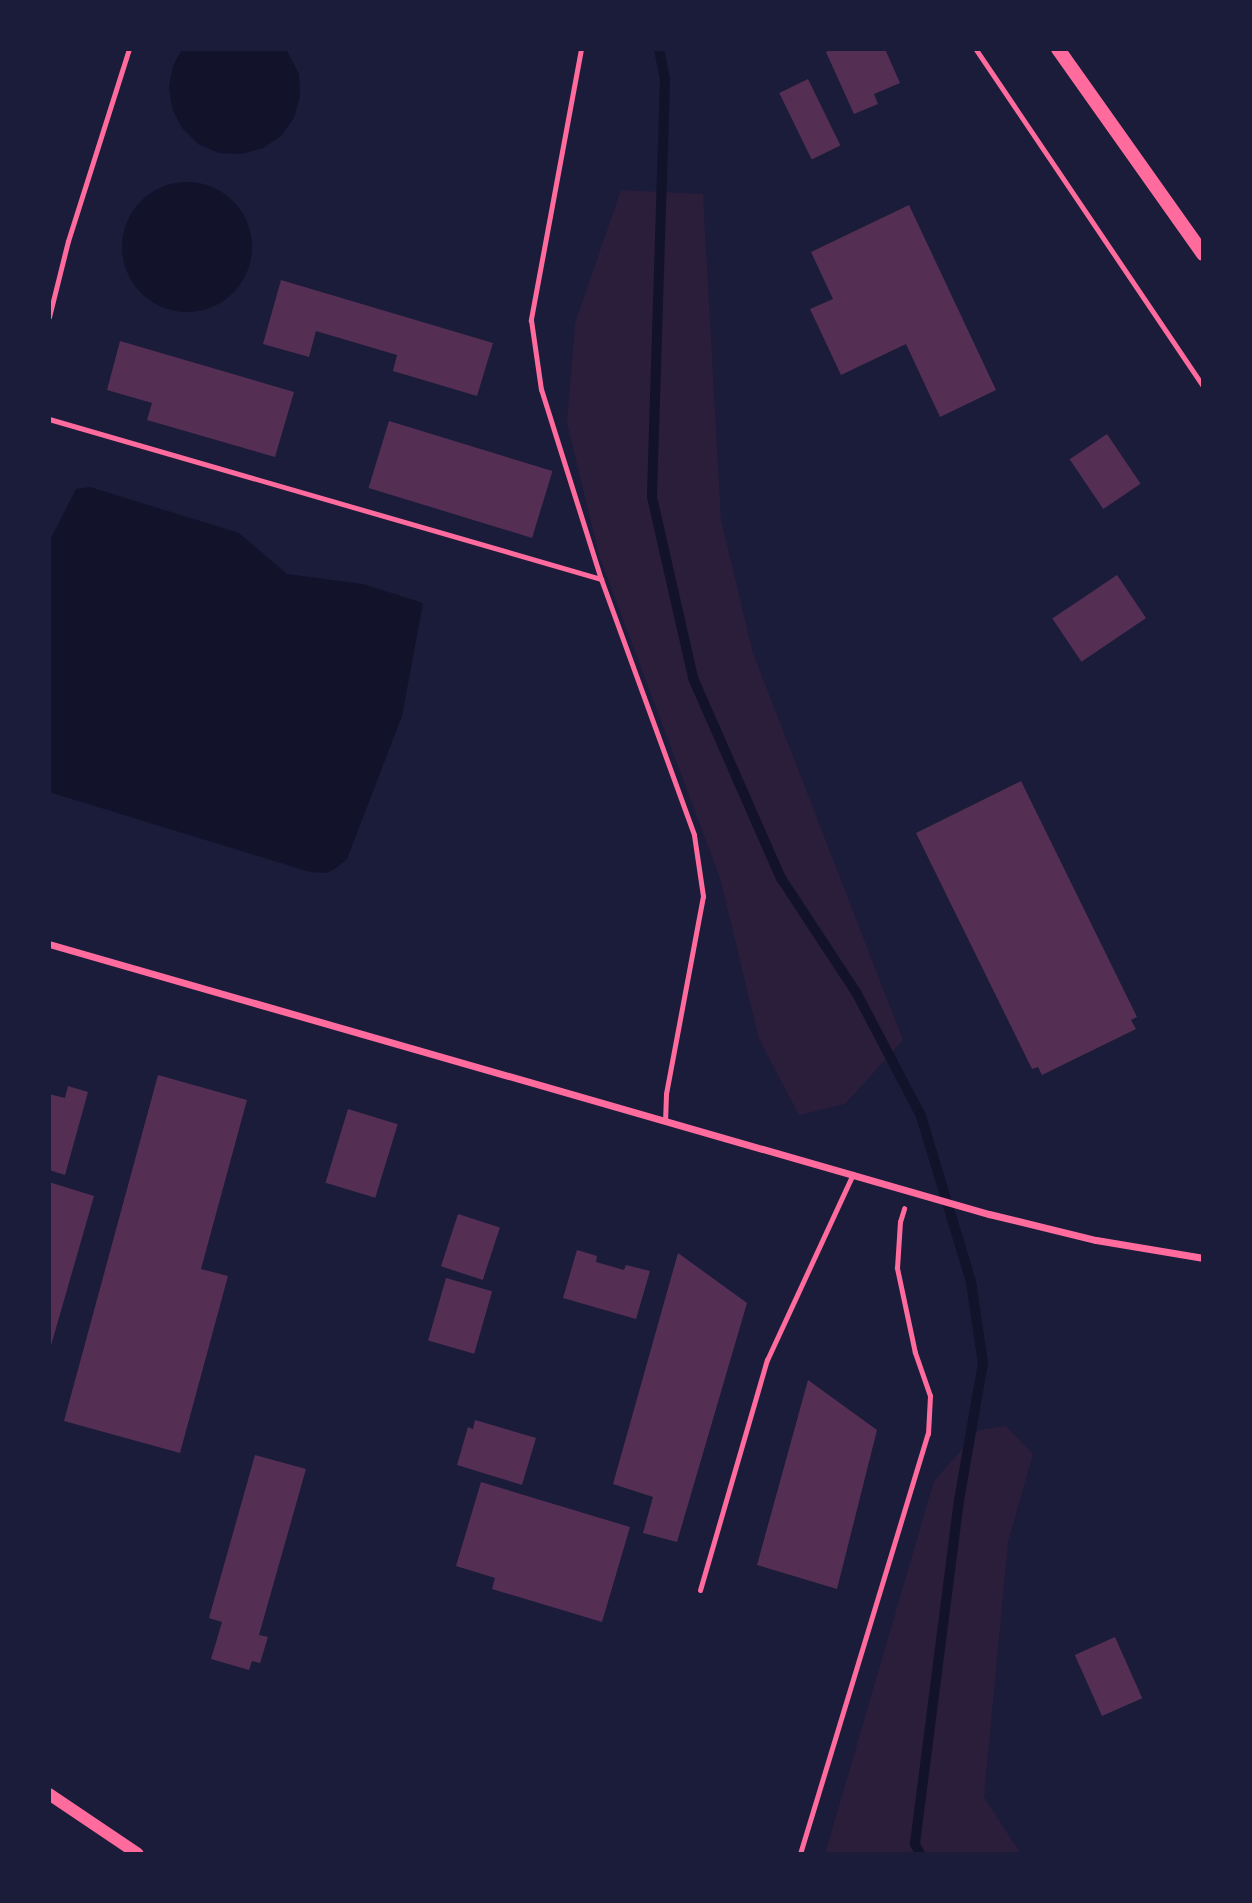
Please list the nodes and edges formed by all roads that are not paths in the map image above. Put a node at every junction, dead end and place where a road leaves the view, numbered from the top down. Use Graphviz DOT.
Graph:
graph roads {
  1 [pos="129,49"];
  2 [pos="581,49"];
  3 [pos="1058,49"];
  4 [pos="1203,254"];
  5 [pos="49,317"];
  6 [pos="49,419"];
  7 [pos="601,579"];
  8 [pos="49,944"];
  9 [pos="665,1120"];
  10 [pos="853,1174"];
  11 [pos="1203,1258"];
  12 [pos="700,1590"];
  13 [pos="49,1794"];
  14 [pos="138,1854"];
  1 -- 5 [label="lane"];
  2 -- 7 [label="lane"];
  3 -- 4 [label="main road"];
  6 -- 7 [label="lane"];
  7 -- 9 [label="lane"];
  8 -- 9 [label="street"];
  9 -- 10 [label="street"];
  10 -- 11 [label="street"];
  10 -- 12 [label="lane"];
  13 -- 14 [label="street"];
}
